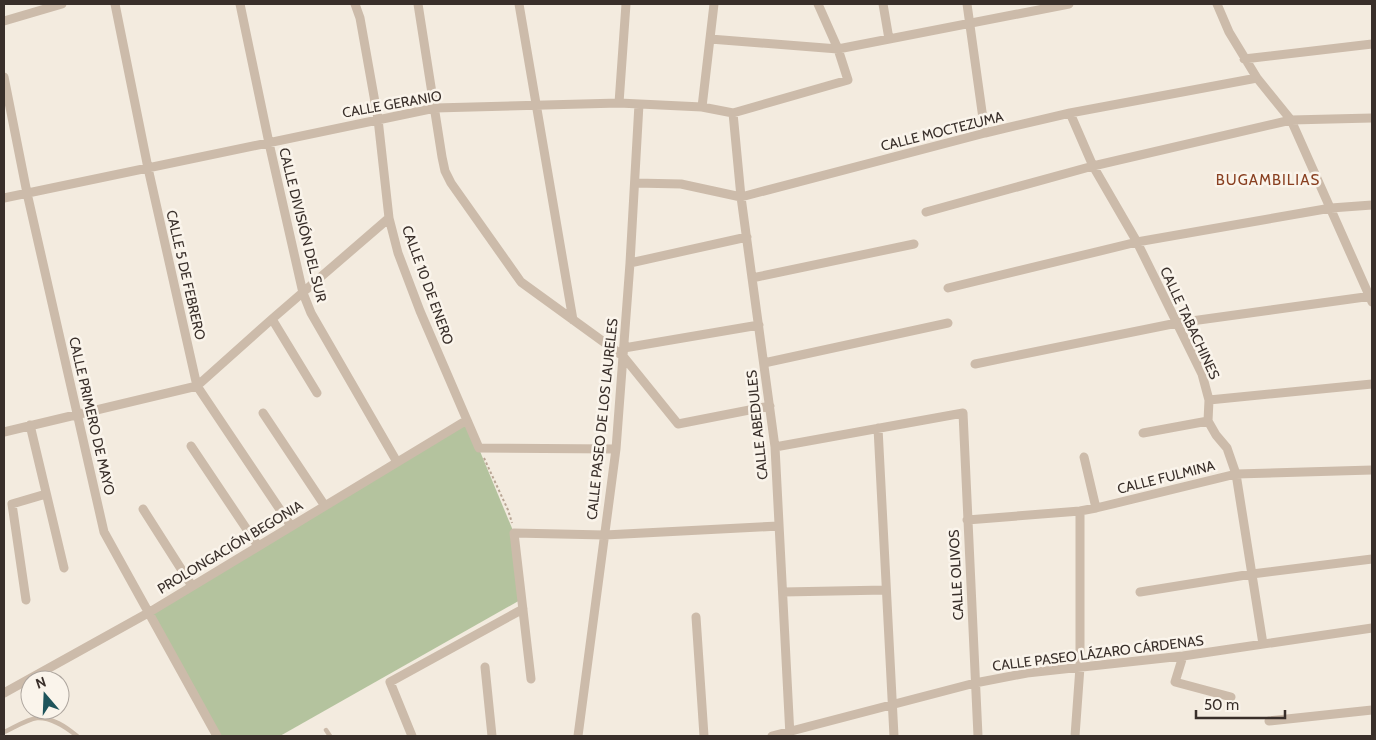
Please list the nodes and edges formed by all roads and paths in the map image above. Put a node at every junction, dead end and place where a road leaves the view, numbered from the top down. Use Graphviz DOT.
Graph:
graph roads {
  1 [pos="116,4"];
  2 [pos="240,4"];
  3 [pos="356,4"];
  4 [pos="418,4"];
  5 [pos="519,4"];
  6 [pos="626,4"];
  7 [pos="714,4"];
  8 [pos="818,4"];
  9 [pos="883,4"];
  10 [pos="967,4"];
  11 [pos="1069,4"];
  12 [pos="1217,4"];
  13 [pos="56,5"];
  14 [pos="4,21"];
  15 [pos="969,23"];
  16 [pos="710,39"];
  17 [pos="889,39"];
  18 [pos="1372,44"];
  19 [pos="838,49"];
  20 [pos="1244,59"];
  21 [pos="4,78"];
  22 [pos="1256,78"];
  23 [pos="619,103"];
  24 [pos="639,104"];
  25 [pos="536,106"];
  26 [pos="702,107"];
  27 [pos="435,108"];
  28 [pos="733,113"];
  29 [pos="1070,114"];
  30 [pos="1372,118"];
  31 [pos="378,120"];
  32 [pos="1292,120"];
  33 [pos="985,133"];
  34 [pos="269,142"];
  35 [pos="1093,166"];
  36 [pos="148,168"];
  37 [pos="635,183"];
  38 [pos="27,193"];
  39 [pos="742,197"];
  40 [pos="4,198"];
  41 [pos="1372,205"];
  42 [pos="1331,208"];
  43 [pos="926,212"];
  44 [pos="389,218"];
  45 [pos="747,237"];
  46 [pos="1137,242"];
  47 [pos="914,244"];
  48 [pos="630,263"];
  49 [pos="752,278"];
  50 [pos="948,288"];
  51 [pos="302,293"];
  52 [pos="1372,298"];
  53 [pos="272,319"];
  54 [pos="573,320"];
  55 [pos="948,323"];
  56 [pos="1177,323"];
  57 [pos="759,325"];
  58 [pos="624,352"];
  59 [pos="764,364"];
  60 [pos="975,364"];
  61 [pos="1372,384"];
  62 [pos="197,386"];
  63 [pos="317,393"];
  64 [pos="1209,400"];
  65 [pos="770,406"];
  66 [pos="263,413"];
  67 [pos="78,414"];
  68 [pos="467,420"];
  69 [pos="1208,421"];
  70 [pos="30,426"];
  71 [pos="878,428"];
  72 [pos="4,432"];
  73 [pos="1142,433"];
  74 [pos="191,446"];
  75 [pos="775,447"];
  76 [pos="480,448"];
  77 [pos="616,449"];
  78 [pos="1084,458"];
  79 [pos="398,462"];
  80 [pos="1372,470"];
  81 [pos="1236,474"];
  82 [pos="46,494"];
  83 [pos="325,506"];
  84 [pos="1096,508"];
  85 [pos="143,509"];
  86 [pos="1080,511"];
  87 [pos="967,520"];
  88 [pos="291,526"];
  89 [pos="779,526"];
  90 [pos="514,532"];
  91 [pos="605,535"];
  92 [pos="258,546"];
  93 [pos="1372,559"];
  94 [pos="64,568"];
  95 [pos="1252,574"];
  96 [pos="192,586"];
  97 [pos="886,590"];
  98 [pos="783,592"];
  99 [pos="1140,592"];
  100 [pos="26,600"];
  101 [pos="523,609"];
  102 [pos="148,613"];
  103 [pos="696,616"];
  104 [pos="1372,628"];
  105 [pos="1263,644"];
  106 [pos="1183,656"];
  107 [pos="485,667"];
  108 [pos="1080,667"];
  109 [pos="531,678"];
  110 [pos="975,683"];
  111 [pos="4,693"];
  112 [pos="1231,697"];
  113 [pos="892,704"];
  114 [pos="1372,710"];
  115 [pos="1269,721"];
  116 [pos="326,730"];
  117 [pos="4,732"];
  118 [pos="790,734"];
  119 [pos="77,736"];
  120 [pos="217,736"];
  121 [pos="330,736"];
  122 [pos="412,736"];
  123 [pos="492,736"];
  124 [pos="578,736"];
  125 [pos="704,736"];
  126 [pos="772,736"];
  127 [pos="894,736"];
  128 [pos="978,736"];
  129 [pos="1075,736"];
  1 -- 36 [label="street, CALLE 5 DE FEBRERO"];
  2 -- 34 [label="street, CALLE DIVISIÓN DEL SUR"];
  3 -- 31 [label="street, CALLE 10 DE ENERO"];
  4 -- 27 [label="street"];
  5 -- 25 [label="street"];
  6 -- 23 [label="street"];
  7 -- 16 [label="street"];
  8 -- 19 [label="street"];
  9 -- 17 [label="street"];
  10 -- 15 [label="street"];
  11 -- 15 [label="street"];
  12 -- 20 [label="street"];
  13 -- 14 [label="street"];
  15 -- 17 [label="street"];
  15 -- 33 [label="street"];
  16 -- 19 [label="street"];
  16 -- 26 [label="street"];
  17 -- 19 [label="street"];
  18 -- 20 [label="street"];
  19 -- 28 [label="street, CALLE GERANIO"];
  20 -- 22 [label="street"];
  21 -- 38 [label="street, CALLE PRIMERO DE MAYO"];
  22 -- 29 [label="street, CALLE MOCTEZUMA"];
  22 -- 32 [label="street"];
  23 -- 24 [label="street, CALLE GERANIO"];
  23 -- 25 [label="street, CALLE GERANIO"];
  24 -- 26 [label="street, CALLE GERANIO"];
  24 -- 37 [label="street, CALLE PASEO DE LOS LAURELES"];
  25 -- 27 [label="street, CALLE GERANIO"];
  25 -- 54 [label="street"];
  26 -- 28 [label="street, CALLE GERANIO"];
  27 -- 31 [label="street, CALLE GERANIO"];
  27 -- 54 [label="street"];
  28 -- 39 [label="street, CALLE ABEDULES"];
  29 -- 33 [label="street, CALLE MOCTEZUMA"];
  29 -- 35 [label="street, CALLE TABACHINES"];
  30 -- 32 [label="street"];
  31 -- 34 [label="street, CALLE GERANIO"];
  31 -- 44 [label="street, CALLE 10 DE ENERO"];
  32 -- 35 [label="street"];
  32 -- 42 [label="street"];
  33 -- 39 [label="street, CALLE MOCTEZUMA"];
  34 -- 36 [label="street, CALLE GERANIO"];
  34 -- 51 [label="street, CALLE DIVISIÓN DEL SUR"];
  35 -- 43 [label="street"];
  35 -- 46 [label="street, CALLE TABACHINES"];
  36 -- 38 [label="street, CALLE GERANIO"];
  36 -- 62 [label="street, CALLE 5 DE FEBRERO"];
  37 -- 39 [label="street, CALLE MOCTEZUMA"];
  37 -- 48 [label="street, CALLE PASEO DE LOS LAURELES"];
  38 -- 40 [label="street, CALLE GERANIO"];
  38 -- 67 [label="street, CALLE PRIMERO DE MAYO"];
  39 -- 45 [label="street, CALLE ABEDULES"];
  41 -- 42 [label="street"];
  42 -- 46 [label="street"];
  42 -- 52 [label="street"];
  44 -- 51 [label="street"];
  44 -- 68 [label="street, CALLE 10 DE ENERO"];
  45 -- 48 [label="street"];
  45 -- 49 [label="street, CALLE ABEDULES"];
  46 -- 50 [label="street"];
  46 -- 56 [label="street, CALLE TABACHINES"];
  47 -- 49 [label="street"];
  48 -- 58 [label="street, CALLE PASEO DE LOS LAURELES"];
  49 -- 57 [label="street, CALLE ABEDULES"];
  51 -- 53 [label="street"];
  51 -- 79 [label="street, CALLE DIVISIÓN DEL SUR"];
  52 -- 56 [label="street"];
  53 -- 62 [label="street"];
  53 -- 63 [label="street"];
  54 -- 58 [label="street"];
  55 -- 59 [label="street"];
  56 -- 60 [label="street"];
  56 -- 64 [label="street, CALLE TABACHINES"];
  57 -- 58 [label="street"];
  57 -- 59 [label="street, CALLE ABEDULES"];
  58 -- 65 [label="street"];
  58 -- 77 [label="street, CALLE PASEO DE LOS LAURELES"];
  59 -- 65 [label="street, CALLE ABEDULES"];
  61 -- 64 [label="street"];
  62 -- 67 [label="street"];
  62 -- 88 [label="street, CALLE 5 DE FEBRERO"];
  64 -- 69 [label="street, CALLE TABACHINES"];
  65 -- 75 [label="street, CALLE ABEDULES"];
  66 -- 83 [label="street"];
  67 -- 70 [label="street"];
  67 -- 102 [label="street, CALLE PRIMERO DE MAYO"];
  68 -- 76 [label="street, CALLE 10 DE ENERO"];
  68 -- 79 [label="street, PROLONGACIÓN BEGONIA"];
  69 -- 73 [label="street"];
  69 -- 81 [label="street"];
  70 -- 72 [label="street"];
  70 -- 82 [label="street"];
  71 -- 75 [label="street"];
  71 -- 87 [label="street, CALLE OLIVOS"];
  71 -- 97 [label="street"];
  74 -- 92 [label="street"];
  75 -- 89 [label="street, CALLE ABEDULES"];
  76 -- 77 [label="street"];
  76 -- 90 [label="path"];
  77 -- 91 [label="street, CALLE PASEO DE LOS LAURELES"];
  78 -- 84 [label="street"];
  79 -- 83 [label="street, PROLONGACIÓN BEGONIA"];
  80 -- 81 [label="street, CALLE FULMINA"];
  81 -- 84 [label="street, CALLE FULMINA"];
  81 -- 95 [label="street"];
  82 -- 94 [label="street"];
  82 -- 100 [label="street"];
  83 -- 88 [label="street, PROLONGACIÓN BEGONIA"];
  84 -- 86 [label="street, CALLE FULMINA"];
  85 -- 96 [label="street"];
  86 -- 87 [label="street, CALLE FULMINA"];
  86 -- 108 [label="street"];
  87 -- 110 [label="street, CALLE OLIVOS"];
  88 -- 92 [label="street, PROLONGACIÓN BEGONIA"];
  89 -- 91 [label="street"];
  89 -- 98 [label="street, CALLE ABEDULES"];
  90 -- 91 [label="street"];
  90 -- 101 [label="street"];
  91 -- 124 [label="street, CALLE PASEO DE LOS LAURELES"];
  92 -- 96 [label="street, PROLONGACIÓN BEGONIA"];
  93 -- 95 [label="street"];
  95 -- 99 [label="street"];
  95 -- 105 [label="street"];
  96 -- 102 [label="street, PROLONGACIÓN BEGONIA"];
  97 -- 98 [label="street"];
  97 -- 113 [label="street"];
  98 -- 118 [label="street, CALLE ABEDULES"];
  101 -- 109 [label="street"];
  101 -- 122 [label="street"];
  102 -- 111 [label="street, PROLONGACIÓN BEGONIA"];
  102 -- 120 [label="street, CALLE PRIMERO DE MAYO"];
  103 -- 125 [label="street"];
  104 -- 105 [label="street, CALLE PASEO LÁZARO CÁRDENAS"];
  105 -- 106 [label="street, CALLE PASEO LÁZARO CÁRDENAS"];
  106 -- 108 [label="street, CALLE PASEO LÁZARO CÁRDENAS"];
  106 -- 112 [label="street"];
  107 -- 123 [label="street"];
  108 -- 110 [label="street, CALLE PASEO LÁZARO CÁRDENAS"];
  108 -- 129 [label="street"];
  110 -- 113 [label="street, CALLE PASEO LÁZARO CÁRDENAS"];
  110 -- 128 [label="street, CALLE OLIVOS"];
  113 -- 118 [label="street, CALLE PASEO LÁZARO CÁRDENAS"];
  113 -- 127 [label="street"];
  114 -- 115 [label="street"];
  116 -- 121 [label="lane"];
  117 -- 119 [label="lane"];
  118 -- 126 [label="street, CALLE PASEO LÁZARO CÁRDENAS"];
}
